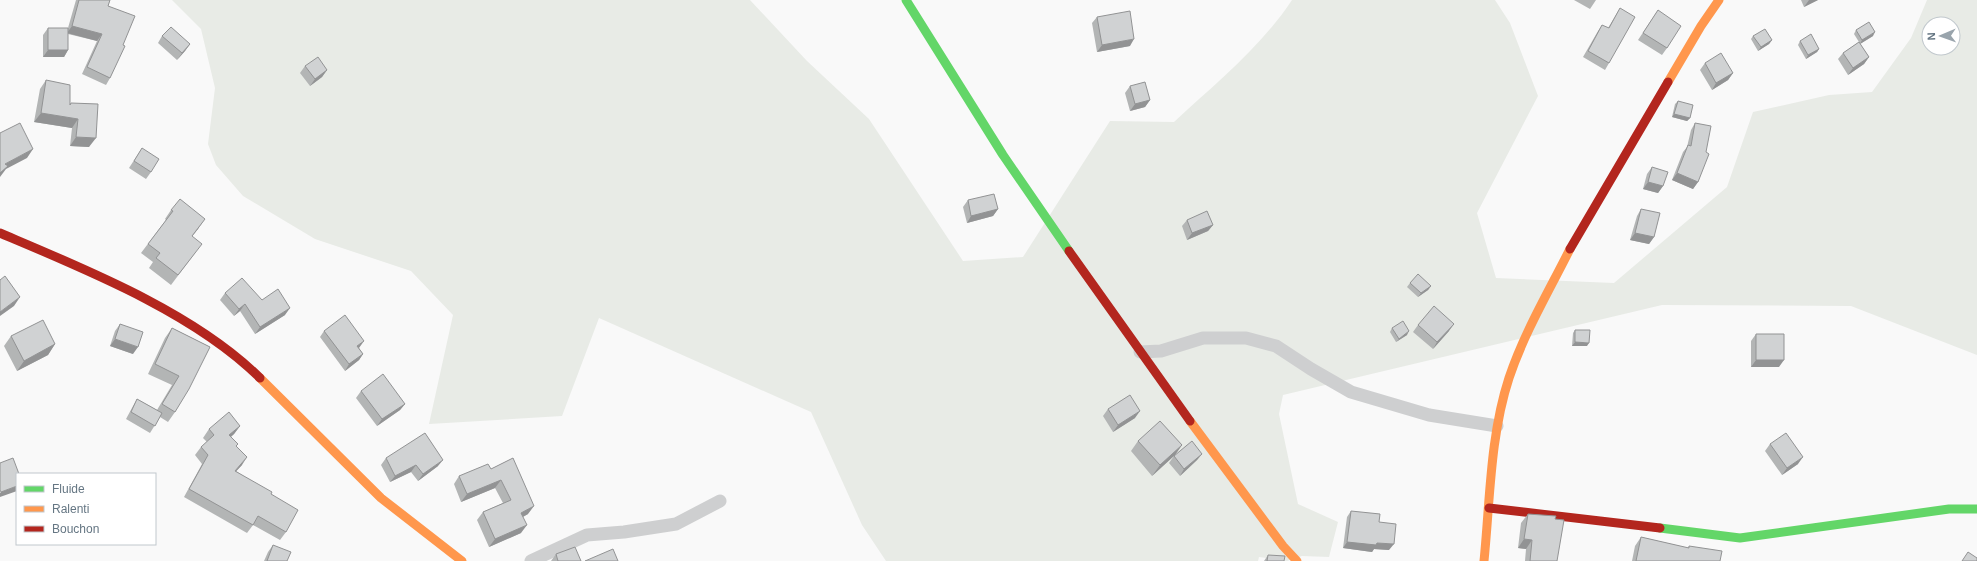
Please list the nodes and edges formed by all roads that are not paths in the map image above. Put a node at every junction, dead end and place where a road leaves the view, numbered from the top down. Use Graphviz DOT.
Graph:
graph roads {
  1 [pos="906,0"];
  2 [pos="1719,0"];
  3 [pos="0,233"];
  4 [pos="1140,352"];
  5 [pos="1497,426"];
  6 [pos="720,501"];
  7 [pos="1489,508"];
  8 [pos="1977,509"];
  9 [pos="462,561"];
  10 [pos="532,561"];
  11 [pos="1297,561"];
  12 [pos="1484,561"];
  1 -- 4 [label="street"];
  2 -- 5 [label="street"];
  3 -- 9 [label="street"];
  4 -- 5 [label="street"];
  4 -- 11 [label="street"];
  5 -- 7 [label="street"];
  6 -- 10 [label="street"];
  7 -- 8 [label="street"];
  7 -- 12 [label="street"];
}
